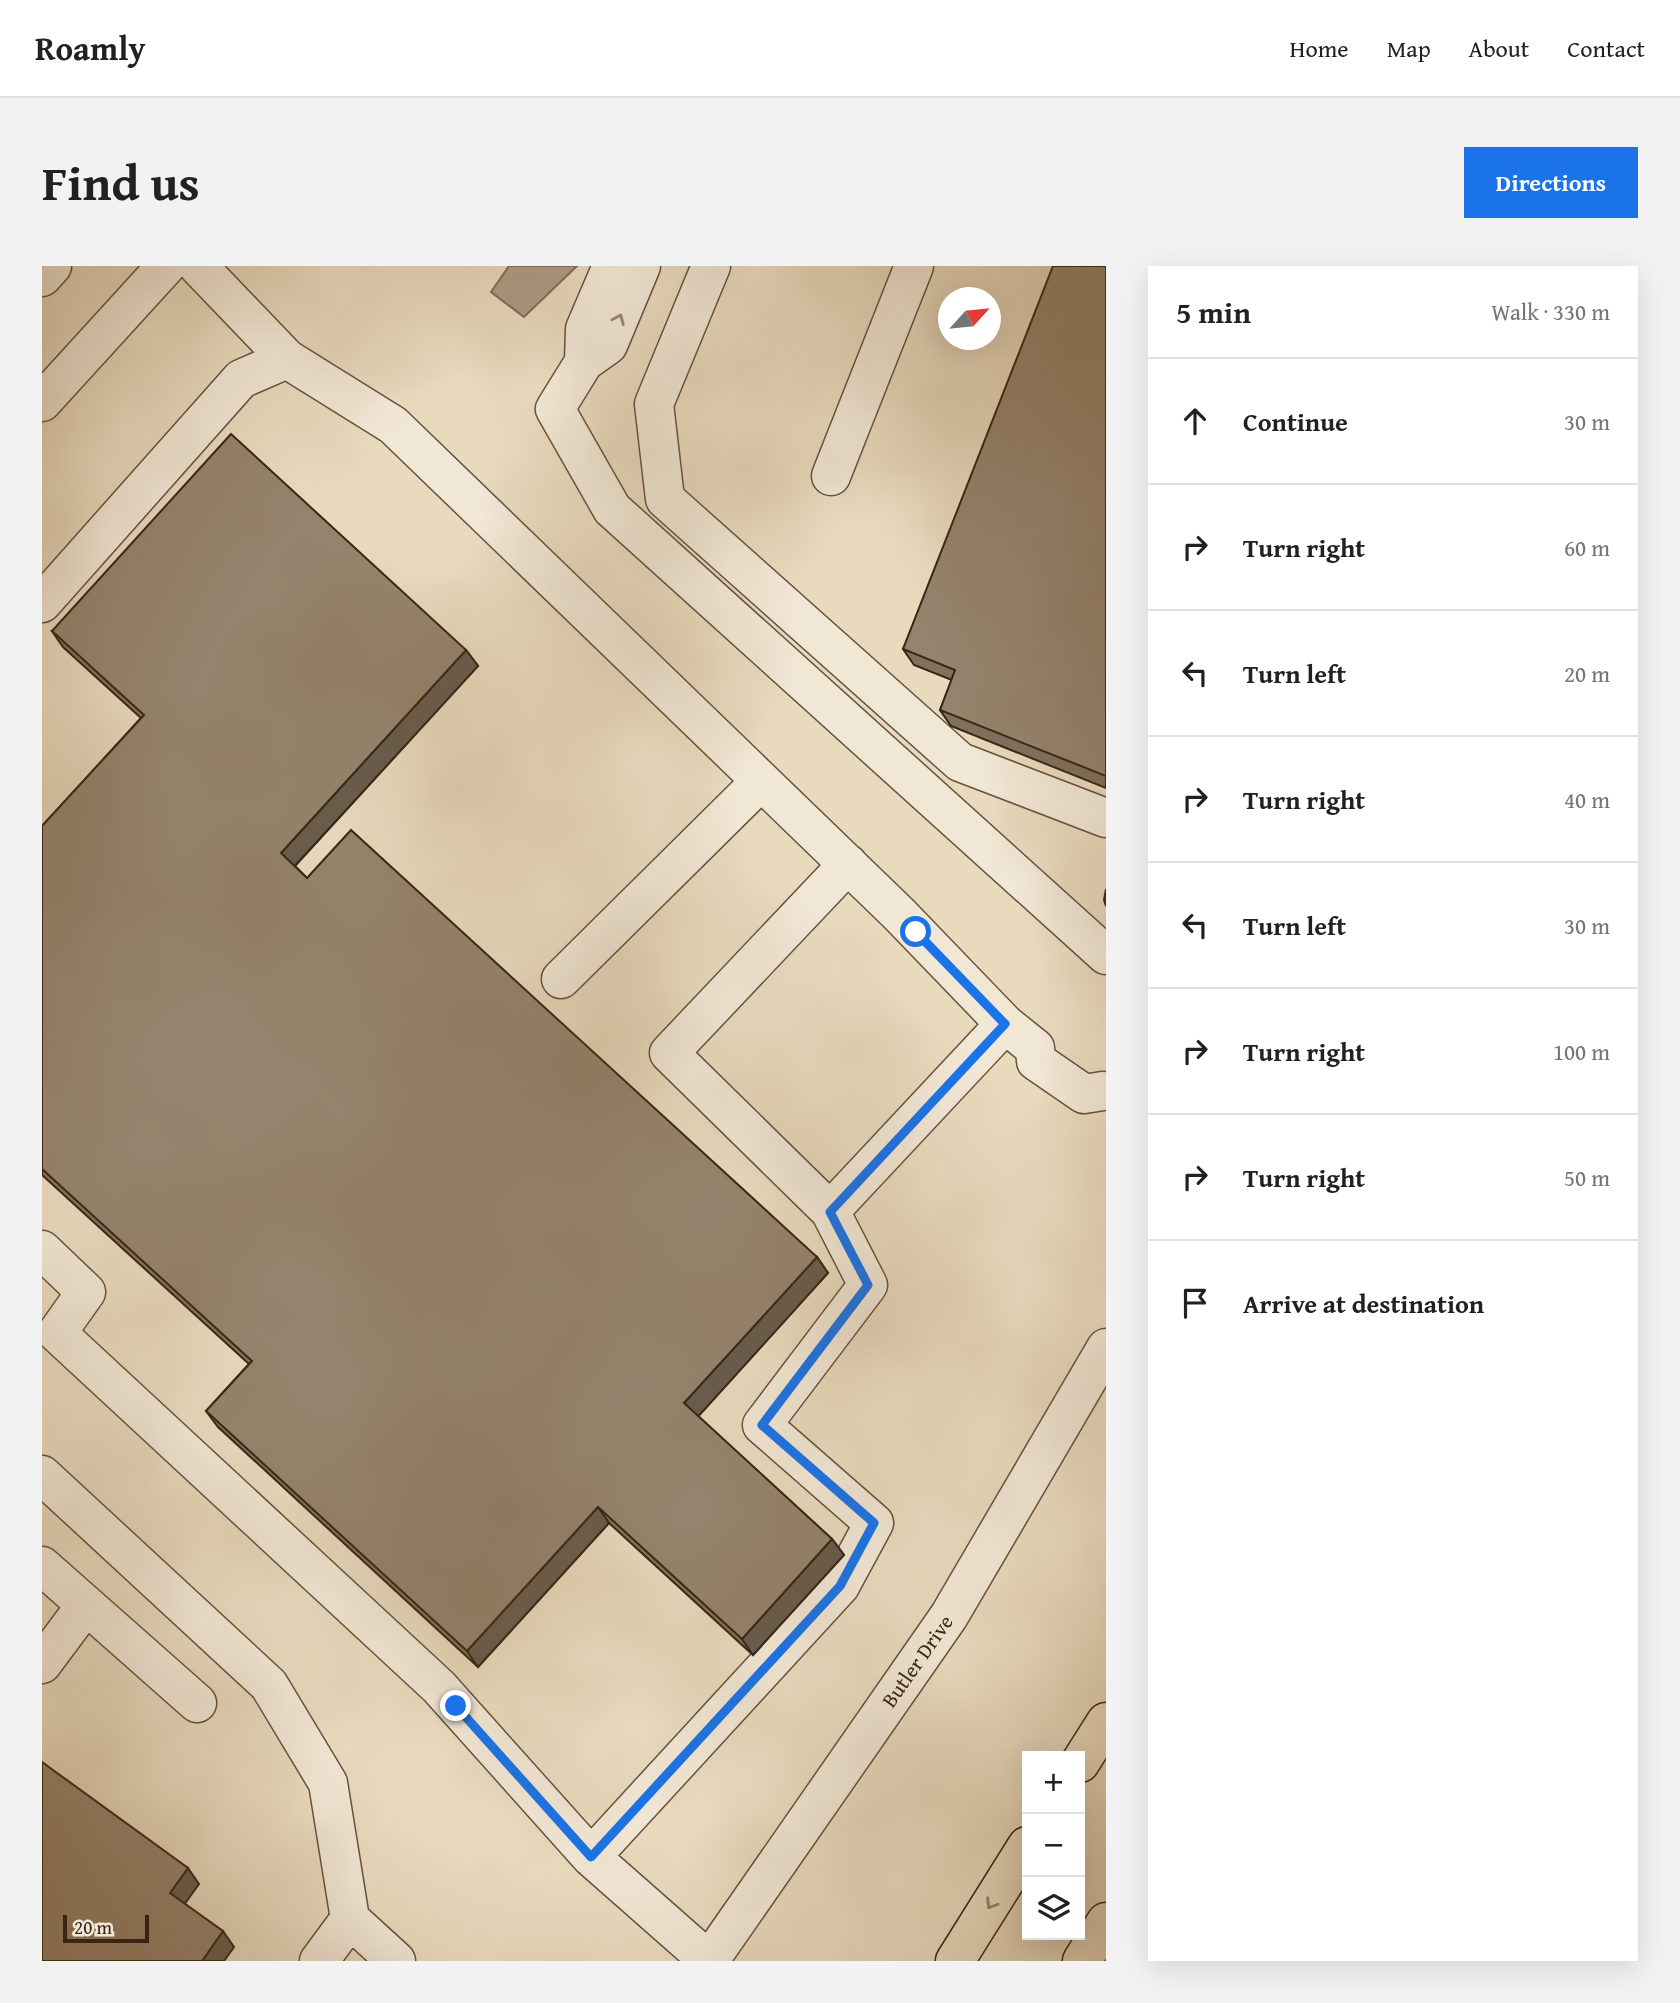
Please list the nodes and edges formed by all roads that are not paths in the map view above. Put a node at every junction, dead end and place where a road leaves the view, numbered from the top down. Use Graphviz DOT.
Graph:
graph roads {
  1 [pos="52,266"];
  2 [pos="166,266"];
  3 [pos="198,266"];
  4 [pos="612,266"];
  5 [pos="641,266"];
  6 [pos="710,266"];
  7 [pos="914,266"];
  8 [pos="42,277"];
  9 [pos="287,359"];
  10 [pos="584,362"];
  11 [pos="42,402"];
  12 [pos="831,475"];
  13 [pos="42,603"];
  14 [pos="761,781"];
  15 [pos="1106,818"];
  16 [pos="848,864"];
  17 [pos="1106,955"];
  18 [pos="561,979"];
  19 [pos="1005,1024"];
  20 [pos="1104,1093"];
  21 [pos="830,1212"];
  22 [pos="42,1250"];
  23 [pos="1106,1348"];
  24 [pos="42,1475"];
  25 [pos="42,1566"];
  26 [pos="86,1605"];
  27 [pos="42,1664"];
  28 [pos="197,1703"];
  29 [pos="1106,1722"];
  30 [pos="1085,1755"];
  31 [pos="1022,1854"];
  32 [pos="591,1857"];
  33 [pos="350,1919"];
  34 [pos="1106,1922"];
  35 [pos="319,1961"];
  36 [pos="396,1961"];
  37 [pos="709,1961"];
  38 [pos="955,1961"];
  39 [pos="1082,1961"];
  1 -- 8 [label="street"];
  2 -- 11 [label="street"];
  3 -- 9 [label="street"];
  4 -- 10 [label="street"];
  10 -- 5 [label="street, one-way"];
  6 -- 15 [label="street"];
  7 -- 12 [label="street"];
  9 -- 13 [label="street"];
  9 -- 14 [label="street"];
  10 -- 17 [label="street"];
  14 -- 16 [label="street"];
  14 -- 18 [label="street"];
  16 -- 19 [label="street"];
  16 -- 21 [label="street"];
  19 -- 20 [label="street"];
  19 -- 21 [label="street"];
  21 -- 32 [label="street"];
  22 -- 32 [label="street"];
  23 -- 37 [label="street, Butler Drive"];
  24 -- 33 [label="street"];
  25 -- 26 [label="street"];
  26 -- 27 [label="street"];
  26 -- 28 [label="street"];
  29 -- 30 [label="highway"];
  31 -- 38 [label="highway, one-way"];
  32 -- 37 [label="street"];
  33 -- 35 [label="street"];
  33 -- 36 [label="street"];
  34 -- 39 [label="highway"];
}
